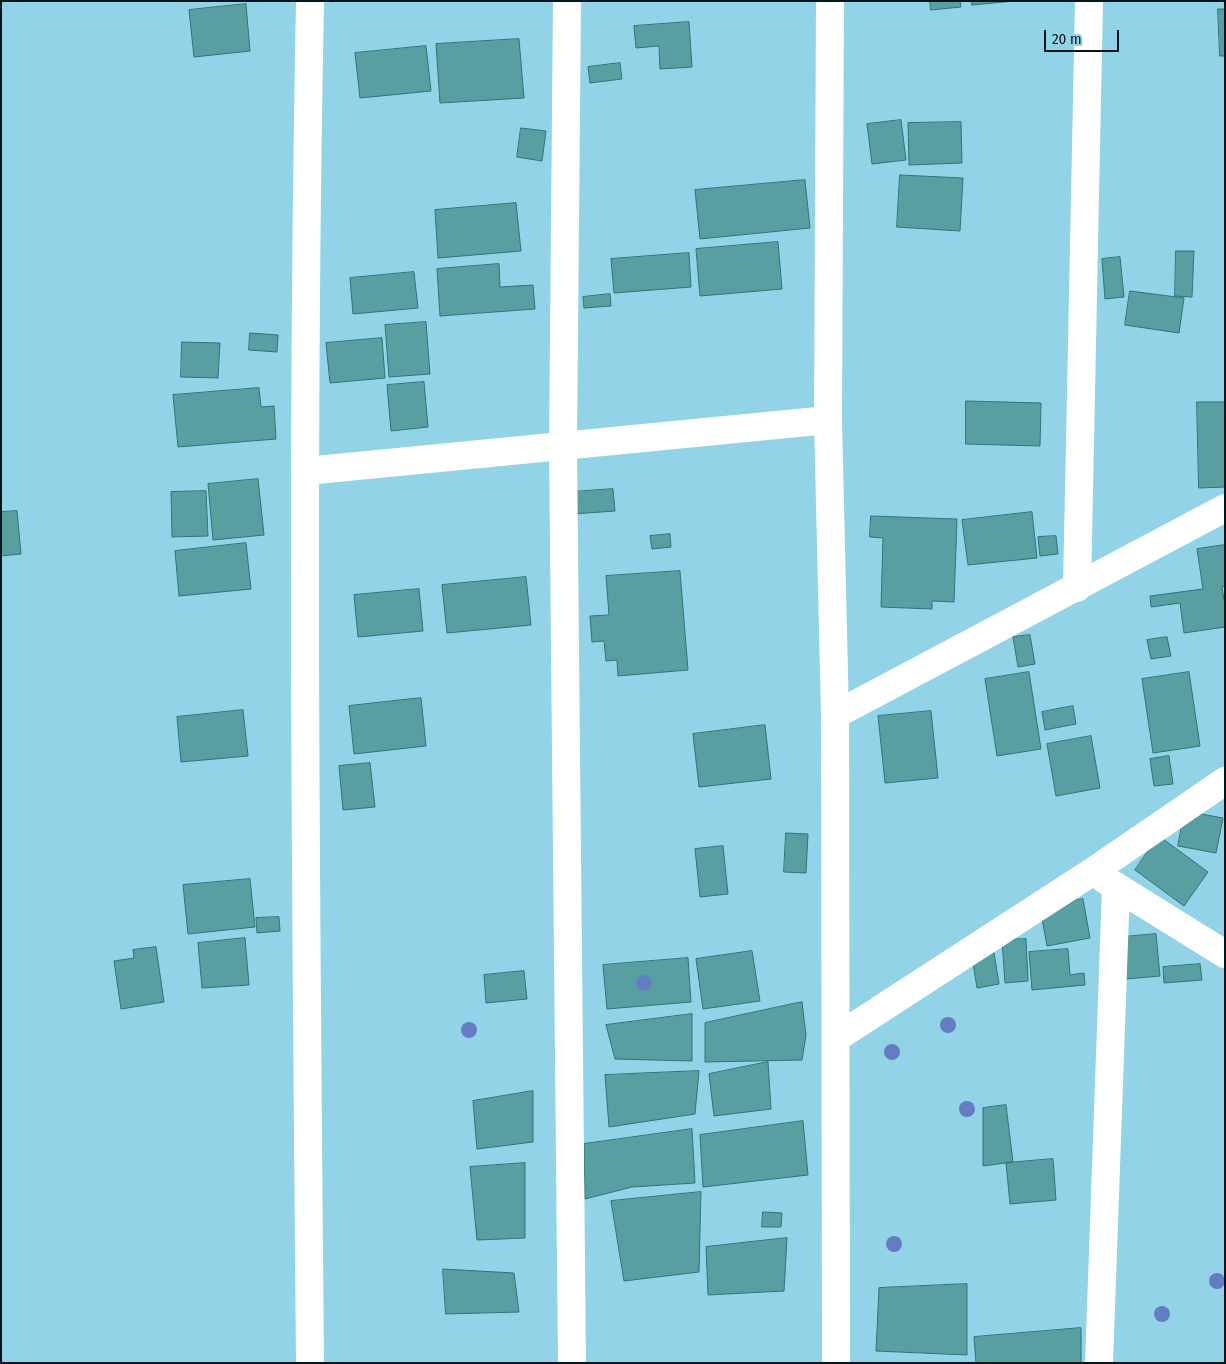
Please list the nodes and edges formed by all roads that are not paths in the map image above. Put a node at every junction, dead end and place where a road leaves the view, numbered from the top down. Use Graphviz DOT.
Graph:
graph roads {
  1 [pos="310,1"];
  2 [pos="567,1"];
  3 [pos="830,1"];
  4 [pos="1089,1"];
  5 [pos="828,420"];
  6 [pos="563,445"];
  7 [pos="306,471"];
  8 [pos="1225,508"];
  9 [pos="1077,588"];
  10 [pos="835,715"];
  11 [pos="1225,781"];
  12 [pos="1092,872"];
  13 [pos="1116,886"];
  14 [pos="1225,954"];
  15 [pos="836,1038"];
  16 [pos="310,1363"];
  17 [pos="572,1363"];
  18 [pos="836,1363"];
  19 [pos="1100,1363"];
  1 -- 7 [label="street"];
  2 -- 6 [label="street"];
  3 -- 5 [label="street"];
  4 -- 9 [label="street"];
  5 -- 6 [label="street"];
  5 -- 10 [label="street"];
  6 -- 7 [label="street"];
  6 -- 17 [label="street"];
  7 -- 16 [label="street"];
  8 -- 9 [label="street"];
  9 -- 10 [label="street"];
  10 -- 15 [label="street"];
  11 -- 12 [label="street"];
  12 -- 13 [label="street"];
  12 -- 15 [label="street"];
  13 -- 14 [label="street"];
  13 -- 19 [label="street"];
  15 -- 18 [label="street"];
}
